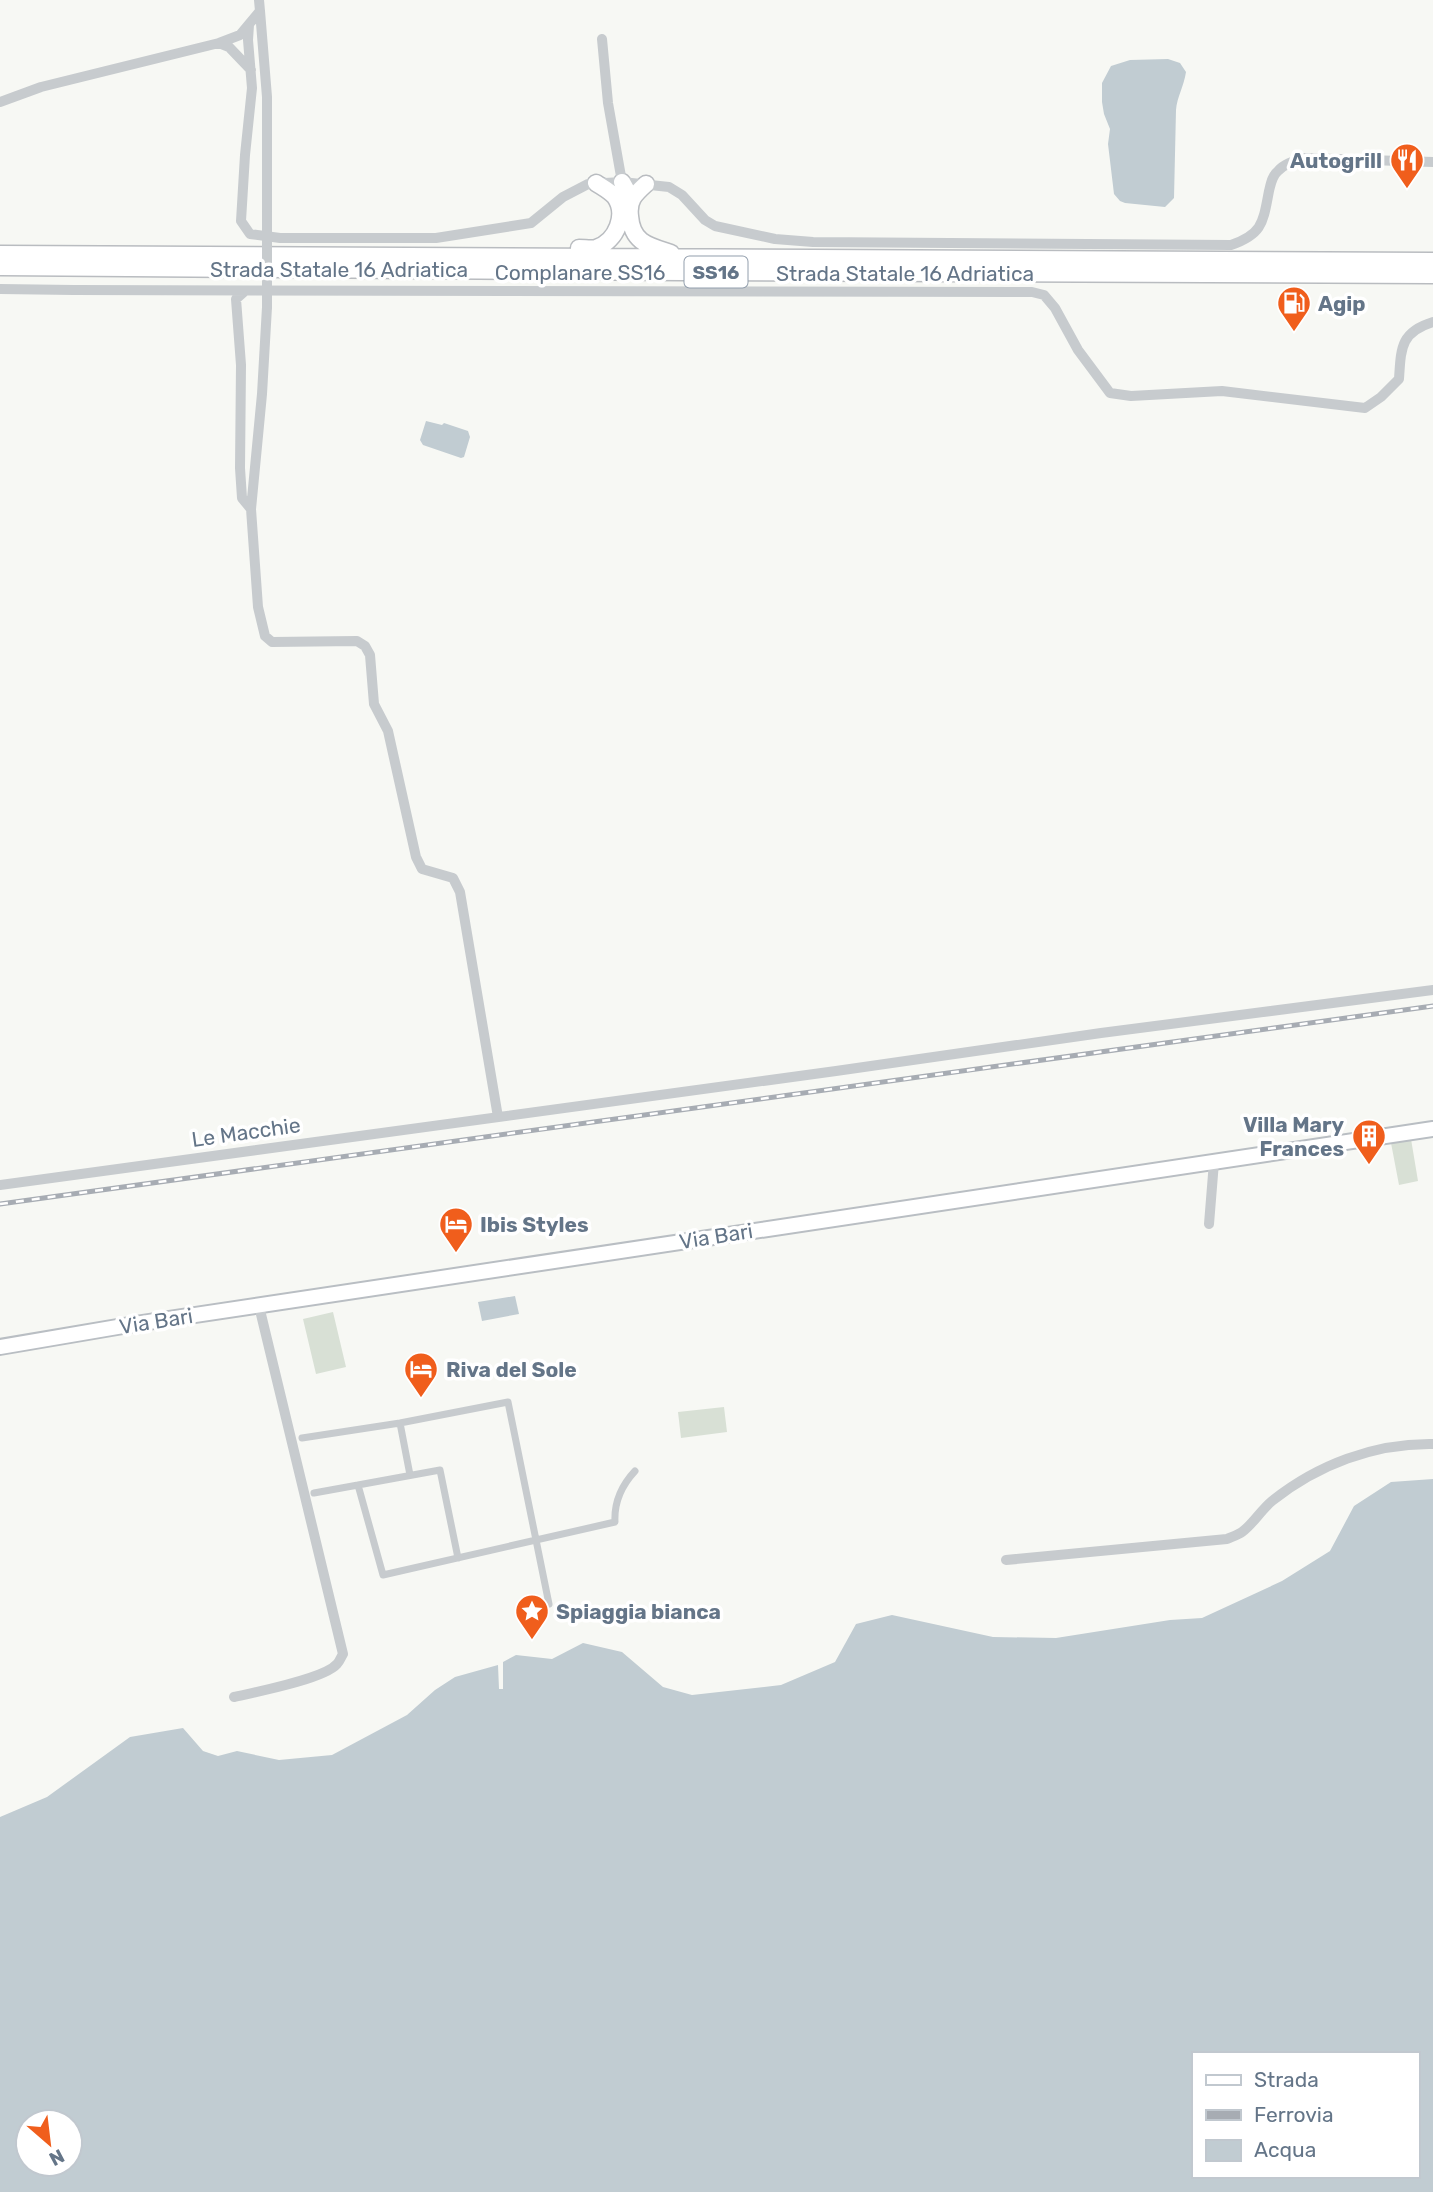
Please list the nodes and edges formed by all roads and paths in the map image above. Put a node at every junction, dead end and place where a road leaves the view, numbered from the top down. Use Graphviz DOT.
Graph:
graph roads {
  1 [pos="259,0"];
  2 [pos="260,11"];
  3 [pos="249,25"];
  4 [pos="602,39"];
  5 [pos="219,43"];
  6 [pos="251,71"];
  7 [pos="0,102"];
  8 [pos="1433,162"];
  9 [pos="596,183"];
  10 [pos="646,184"];
  11 [pos="623,192"];
  12 [pos="0,254"];
  13 [pos="549,256"];
  14 [pos="687,257"];
  15 [pos="1433,261"];
  16 [pos="0,267"];
  17 [pos="1433,275"];
  18 [pos="0,289"];
  19 [pos="245,291"];
  20 [pos="1433,323"];
  21 [pos="251,509"];
  22 [pos="1433,990"];
  23 [pos="498,1117"];
  24 [pos="1433,1129"];
  25 [pos="1214,1161"];
  26 [pos="0,1185"];
  27 [pos="1209,1224"];
  28 [pos="259,1306"];
  29 [pos="0,1347"];
  30 [pos="401,1423"];
  31 [pos="302,1438"];
  32 [pos="1433,1444"];
  33 [pos="635,1471"];
  34 [pos="410,1475"];
  35 [pos="358,1485"];
  36 [pos="314,1493"];
  37 [pos="537,1539"];
  38 [pos="458,1558"];
  39 [pos="1006,1560"];
  40 [pos="549,1604"];
  41 [pos="234,1697"];
  1 -- 2 [label="street"];
  2 -- 3 [label="street"];
  2 -- 21 [label="street, bridge"];
  3 -- 5 [label="street"];
  3 -- 6 [label="street"];
  4 -- 11 [label="street"];
  5 -- 6 [label="street"];
  5 -- 7 [label="street"];
  6 -- 9 [label="street"];
  8 -- 10 [label="street"];
  9 -- 11 [label="highway"];
  10 -- 11 [label="highway"];
  11 -- 13 [label="highway"];
  11 -- 14 [label="highway"];
  12 -- 13 [label="highway, Strada Statale 16 Adriatica / SS16"];
  13 -- 14 [label="highway, Strada Statale 16 Adriatica / SS16"];
  14 -- 15 [label="highway, Strada Statale 16 Adriatica / SS16"];
  16 -- 17 [label="highway, Strada Statale 16 Adriatica / SS16"];
  18 -- 19 [label="street, Complanare SS16"];
  19 -- 20 [label="street, Complanare SS16"];
  19 -- 21 [label="street"];
  21 -- 23 [label="street"];
  22 -- 23 [label="street, Le Macchie"];
  23 -- 26 [label="street, Le Macchie"];
  24 -- 25 [label="main road, Via Bari"];
  25 -- 27 [label="street"];
  25 -- 28 [label="main road, Via Bari"];
  28 -- 29 [label="main road, Via Bari"];
  28 -- 41 [label="street"];
  30 -- 31 [label="street"];
  30 -- 34 [label="street"];
  30 -- 37 [label="street"];
  32 -- 39 [label="street"];
  33 -- 37 [label="street"];
  34 -- 35 [label="street"];
  34 -- 38 [label="street"];
  35 -- 36 [label="street"];
  35 -- 38 [label="street"];
  37 -- 38 [label="street"];
  37 -- 40 [label="street"];
}
